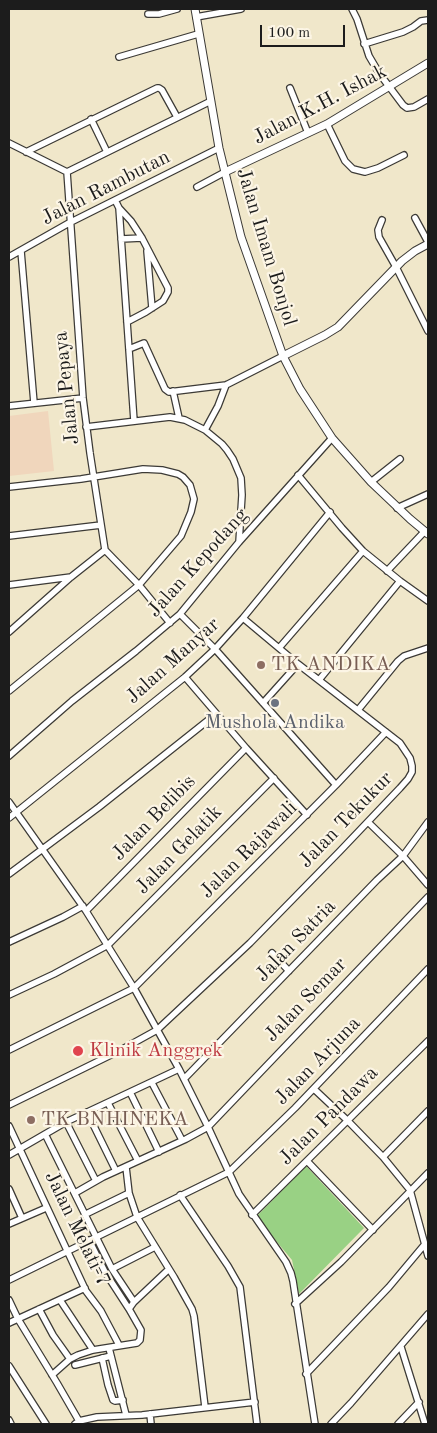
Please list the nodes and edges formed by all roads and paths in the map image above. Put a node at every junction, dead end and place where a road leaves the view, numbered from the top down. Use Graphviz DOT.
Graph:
graph roads {
  1 [pos="177,9"];
  2 [pos="195,9"];
  3 [pos="241,9"];
  4 [pos="352,9"];
  5 [pos="148,14"];
  6 [pos="196,17"];
  7 [pos="428,20"];
  8 [pos="198,34"];
  9 [pos="364,44"];
  10 [pos="119,57"];
  11 [pos="428,63"];
  12 [pos="290,88"];
  13 [pos="389,88"];
  14 [pos="428,99"];
  15 [pos="211,101"];
  16 [pos="177,117"];
  17 [pos="91,119"];
  18 [pos="327,124"];
  19 [pos="308,133"];
  20 [pos="9,143"];
  21 [pos="219,148"];
  22 [pos="26,152"];
  23 [pos="107,152"];
  24 [pos="404,155"];
  25 [pos="66,172"];
  26 [pos="225,172"];
  27 [pos="197,187"];
  28 [pos="115,200"];
  29 [pos="119,208"];
  30 [pos="415,218"];
  31 [pos="382,220"];
  32 [pos="69,223"];
  33 [pos="142,238"];
  34 [pos="121,239"];
  35 [pos="428,243"];
  36 [pos="147,249"];
  37 [pos="21,251"];
  38 [pos="9,257"];
  39 [pos="396,267"];
  40 [pos="152,308"];
  41 [pos="127,322"];
  42 [pos="428,331"];
  43 [pos="129,349"];
  44 [pos="283,356"];
  45 [pos="226,385"];
  46 [pos="173,391"];
  47 [pos="83,398"];
  48 [pos="34,403"];
  49 [pos="9,406"];
  50 [pos="179,418"];
  51 [pos="134,421"];
  52 [pos="86,427"];
  53 [pos="205,430"];
  54 [pos="332,438"];
  55 [pos="400,459"];
  56 [pos="298,475"];
  57 [pos="94,476"];
  58 [pos="370,482"];
  59 [pos="9,487"];
  60 [pos="428,494"];
  61 [pos="397,508"];
  62 [pos="330,512"];
  63 [pos="101,525"];
  64 [pos="427,533"];
  65 [pos="9,536"];
  66 [pos="239,542"];
  67 [pos="105,550"];
  68 [pos="363,551"];
  69 [pos="387,571"];
  70 [pos="71,577"];
  71 [pos="400,581"];
  72 [pos="9,585"];
  73 [pos="139,585"];
  74 [pos="428,601"];
  75 [pos="180,614"];
  76 [pos="243,618"];
  77 [pos="170,623"];
  78 [pos="9,632"];
  79 [pos="279,648"];
  80 [pos="428,648"];
  81 [pos="215,650"];
  82 [pos="298,664"];
  83 [pos="186,677"];
  84 [pos="319,680"];
  85 [pos="9,691"];
  86 [pos="263,703"];
  87 [pos="358,710"];
  88 [pos="216,714"];
  89 [pos="386,732"];
  90 [pos="246,748"];
  91 [pos="9,756"];
  92 [pos="274,778"];
  93 [pos="336,786"];
  94 [pos="9,802"];
  95 [pos="16,813"];
  96 [pos="307,815"];
  97 [pos="9,818"];
  98 [pos="368,822"];
  99 [pos="428,825"];
  100 [pos="43,850"];
  101 [pos="403,856"];
  102 [pos="9,874"];
  103 [pos="428,885"];
  104 [pos="428,897"];
  105 [pos="84,908"];
  106 [pos="9,942"];
  107 [pos="108,945"];
  108 [pos="272,953"];
  109 [pos="428,969"];
  110 [pos="289,971"];
  111 [pos="134,988"];
  112 [pos="9,995"];
  113 [pos="157,1030"];
  114 [pos="428,1041"];
  115 [pos="9,1050"];
  116 [pos="179,1069"];
  117 [pos="184,1079"];
  118 [pos="152,1083"];
  119 [pos="314,1089"];
  120 [pos="130,1092"];
  121 [pos="108,1102"];
  122 [pos="9,1105"];
  123 [pos="428,1111"];
  124 [pos="88,1112"];
  125 [pos="348,1121"];
  126 [pos="66,1122"];
  127 [pos="9,1126"];
  128 [pos="208,1126"];
  129 [pos="45,1134"];
  130 [pos="182,1140"];
  131 [pos="19,1148"];
  132 [pos="159,1152"];
  133 [pos="9,1155"];
  134 [pos="383,1157"];
  135 [pos="138,1161"];
  136 [pos="307,1161"];
  137 [pos="126,1167"];
  138 [pos="116,1171"];
  139 [pos="229,1172"];
  140 [pos="428,1173"];
  141 [pos="96,1181"];
  142 [pos="9,1189"];
  143 [pos="410,1190"];
  144 [pos="75,1192"];
  145 [pos="129,1193"];
  146 [pos="180,1195"];
  147 [pos="46,1208"];
  148 [pos="86,1214"];
  149 [pos="252,1215"];
  150 [pos="137,1217"];
  151 [pos="22,1218"];
  152 [pos="9,1224"];
  153 [pos="373,1230"];
  154 [pos="96,1237"];
  155 [pos="89,1240"];
  156 [pos="425,1244"];
  157 [pos="155,1247"];
  158 [pos="68,1251"];
  159 [pos="428,1256"];
  160 [pos="112,1269"];
  161 [pos="169,1269"];
  162 [pos="9,1280"];
  163 [pos="85,1288"];
  164 [pos="9,1300"];
  165 [pos="60,1300"];
  166 [pos="134,1302"];
  167 [pos="295,1304"];
  168 [pos="39,1309"];
  169 [pos="129,1310"];
  170 [pos="428,1314"];
  171 [pos="18,1319"];
  172 [pos="9,1323"];
  173 [pos="119,1345"];
  174 [pos="401,1347"];
  175 [pos="109,1348"];
  176 [pos="93,1350"];
  177 [pos="111,1356"];
  178 [pos="102,1358"];
  179 [pos="70,1359"];
  180 [pos="75,1365"];
  181 [pos="9,1366"];
  182 [pos="306,1374"];
  183 [pos="52,1375"];
  184 [pos="123,1400"];
  185 [pos="255,1402"];
  186 [pos="419,1402"];
  187 [pos="205,1407"];
  188 [pos="150,1414"];
  189 [pos="126,1415"];
  190 [pos="9,1420"];
  191 [pos="77,1423"];
  192 [pos="12,1424"];
  193 [pos="46,1424"];
  194 [pos="151,1424"];
  195 [pos="257,1424"];
  196 [pos="315,1424"];
  197 [pos="331,1424"];
  198 [pos="398,1424"];
  199 [pos="425,1424"];
  1 -- 5 [label="street"];
  2 -- 6 [label="street, Jalan Imam Bonjol"];
  3 -- 6 [label="street"];
  4 -- 9 [label="street"];
  6 -- 8 [label="street, Jalan Imam Bonjol"];
  7 -- 9 [label="street"];
  8 -- 10 [label="street"];
  8 -- 15 [label="street, Jalan Imam Bonjol"];
  9 -- 13 [label="street"];
  11 -- 13 [label="street, Jalan K.H. Ishak"];
  12 -- 19 [label="street"];
  13 -- 14 [label="street"];
  13 -- 18 [label="street, Jalan K.H. Ishak"];
  15 -- 16 [label="street"];
  15 -- 21 [label="street, Jalan Imam Bonjol"];
  16 -- 17 [label="street"];
  16 -- 23 [label="street"];
  17 -- 22 [label="street"];
  17 -- 23 [label="street"];
  18 -- 19 [label="street, Jalan K.H. Ishak"];
  18 -- 24 [label="street"];
  19 -- 26 [label="street, Jalan K.H. Ishak"];
  20 -- 22 [label="street"];
  21 -- 26 [label="street, Jalan Imam Bonjol"];
  21 -- 28 [label="street, Jalan Rambutan"];
  22 -- 25 [label="street"];
  23 -- 25 [label="street"];
  25 -- 32 [label="street, Jalan Pepaya"];
  26 -- 27 [label="street"];
  26 -- 44 [label="street, Jalan Imam Bonjol"];
  28 -- 29 [label="street"];
  28 -- 32 [label="street, Jalan Rambutan"];
  29 -- 33 [label="street"];
  29 -- 34 [label="street"];
  30 -- 35 [label="street"];
  31 -- 39 [label="street"];
  32 -- 37 [label="street, Jalan Rambutan"];
  32 -- 47 [label="street, Jalan Pepaya"];
  33 -- 34 [label="street"];
  33 -- 36 [label="street"];
  34 -- 41 [label="street"];
  35 -- 39 [label="street"];
  36 -- 40 [label="street"];
  36 -- 40 [label="street"];
  37 -- 38 [label="street, Jalan Rambutan"];
  37 -- 48 [label="street"];
  39 -- 42 [label="street"];
  39 -- 44 [label="street"];
  40 -- 41 [label="street"];
  41 -- 43 [label="street"];
  43 -- 46 [label="street"];
  43 -- 51 [label="street"];
  44 -- 45 [label="street"];
  44 -- 54 [label="street, Jalan Imam Bonjol"];
  45 -- 46 [label="street"];
  45 -- 53 [label="street"];
  46 -- 50 [label="street"];
  47 -- 48 [label="street"];
  47 -- 52 [label="street, Jalan Pepaya"];
  48 -- 49 [label="street"];
  50 -- 51 [label="street"];
  50 -- 53 [label="street"];
  51 -- 52 [label="street"];
  52 -- 57 [label="street, Jalan Pepaya"];
  53 -- 66 [label="street"];
  54 -- 56 [label="street, Jalan Kepodang"];
  54 -- 58 [label="street, Jalan Imam Bonjol"];
  55 -- 58 [label="street"];
  56 -- 62 [label="street"];
  56 -- 66 [label="street, Jalan Kepodang"];
  57 -- 59 [label="street"];
  57 -- 63 [label="street, Jalan Pepaya"];
  57 -- 73 [label="street"];
  58 -- 61 [label="street, Jalan Imam Bonjol"];
  60 -- 61 [label="street"];
  61 -- 64 [label="street, Jalan Imam Bonjol"];
  62 -- 68 [label="street"];
  62 -- 76 [label="street, Jalan Manyar"];
  63 -- 65 [label="street"];
  63 -- 67 [label="street, Jalan Pepaya"];
  64 -- 69 [label="street"];
  66 -- 75 [label="street, Jalan Kepodang"];
  67 -- 70 [label="street"];
  67 -- 73 [label="street"];
  68 -- 69 [label="street"];
  68 -- 79 [label="street"];
  69 -- 71 [label="street"];
  70 -- 72 [label="street"];
  70 -- 78 [label="street"];
  71 -- 74 [label="street"];
  71 -- 84 [label="street"];
  73 -- 77 [label="street"];
  73 -- 85 [label="street"];
  75 -- 77 [label="street, Jalan Kepodang"];
  75 -- 81 [label="street"];
  76 -- 79 [label="street, Jalan Tekukur"];
  76 -- 81 [label="street, Jalan Manyar"];
  77 -- 91 [label="street, Jalan Kepodang"];
  79 -- 82 [label="street, Jalan Tekukur"];
  80 -- 87 [label="street"];
  81 -- 83 [label="street, Jalan Manyar"];
  81 -- 86 [label="street"];
  82 -- 84 [label="street, Jalan Tekukur"];
  82 -- 86 [label="street"];
  83 -- 88 [label="street"];
  83 -- 95 [label="street, Jalan Manyar"];
  84 -- 87 [label="street, Jalan Tekukur"];
  86 -- 93 [label="street"];
  87 -- 89 [label="street, Jalan Tekukur"];
  88 -- 90 [label="street"];
  88 -- 100 [label="street"];
  89 -- 93 [label="street, Jalan Rajawali"];
  89 -- 98 [label="street, Jalan Tekukur"];
  90 -- 92 [label="street"];
  90 -- 105 [label="street, Jalan Belibis"];
  92 -- 96 [label="street"];
  92 -- 107 [label="street, Jalan Gelatik"];
  93 -- 96 [label="street, Jalan Rajawali"];
  94 -- 95 [label="street"];
  95 -- 97 [label="street, Jalan Manyar"];
  95 -- 100 [label="street"];
  96 -- 111 [label="street, Jalan Rajawali"];
  98 -- 101 [label="street"];
  98 -- 113 [label="street, Jalan Tekukur"];
  99 -- 101 [label="street, Jalan Satria"];
  100 -- 102 [label="street"];
  100 -- 105 [label="street"];
  101 -- 103 [label="street"];
  101 -- 110 [label="street, Jalan Satria"];
  104 -- 128 [label="street, Jalan Semar"];
  105 -- 106 [label="street, Jalan Belibis"];
  105 -- 107 [label="street"];
  107 -- 111 [label="street"];
  107 -- 112 [label="street, Jalan Gelatik"];
  108 -- 110 [label="street"];
  109 -- 119 [label="street, Jalan Arjuna"];
  110 -- 117 [label="street, Jalan Satria"];
  111 -- 113 [label="street"];
  111 -- 115 [label="street, Jalan Rajawali"];
  113 -- 116 [label="street"];
  113 -- 122 [label="street, Jalan Tekukur"];
  114 -- 125 [label="street, Jalan Pandawa"];
  116 -- 117 [label="street"];
  116 -- 118 [label="street"];
  117 -- 128 [label="street"];
  118 -- 120 [label="street"];
  118 -- 130 [label="street"];
  119 -- 125 [label="street"];
  119 -- 139 [label="street, Jalan Arjuna"];
  120 -- 121 [label="street"];
  120 -- 132 [label="street"];
  121 -- 124 [label="street"];
  121 -- 135 [label="street"];
  123 -- 134 [label="street"];
  124 -- 126 [label="street"];
  124 -- 138 [label="street"];
  125 -- 134 [label="street"];
  125 -- 136 [label="street, Jalan Pandawa"];
  126 -- 129 [label="street"];
  126 -- 141 [label="street"];
  127 -- 131 [label="street, Jalan Melati-7"];
  128 -- 130 [label="street, Jalan Semar"];
  128 -- 139 [label="street"];
  129 -- 131 [label="street"];
  129 -- 144 [label="street"];
  130 -- 132 [label="street, Jalan Semar"];
  131 -- 133 [label="street"];
  131 -- 147 [label="street, Jalan Melati-7"];
  132 -- 135 [label="street, Jalan Semar"];
  134 -- 143 [label="street"];
  135 -- 137 [label="street, Jalan Semar"];
  136 -- 149 [label="street, Jalan Pandawa"];
  136 -- 153 [label="street"];
  137 -- 138 [label="street, Jalan Semar"];
  137 -- 145 [label="street"];
  138 -- 141 [label="street, Jalan Semar"];
  139 -- 146 [label="street, Jalan Arjuna"];
  139 -- 149 [label="street"];
  140 -- 143 [label="street"];
  141 -- 144 [label="street, Jalan Semar"];
  142 -- 151 [label="street"];
  143 -- 153 [label="street"];
  143 -- 156 [label="street"];
  144 -- 148 [label="street"];
  145 -- 148 [label="street"];
  145 -- 150 [label="street"];
  146 -- 150 [label="street, Jalan Arjuna"];
  146 -- 185 [label="street"];
  147 -- 151 [label="street"];
  147 -- 158 [label="street, Jalan Melati-7"];
  148 -- 154 [label="street"];
  149 -- 167 [label="street"];
  150 -- 154 [label="street, Jalan Arjuna"];
  150 -- 157 [label="street"];
  151 -- 152 [label="street"];
  153 -- 167 [label="street"];
  154 -- 155 [label="street, Jalan Arjuna"];
  154 -- 160 [label="street"];
  155 -- 158 [label="street, Jalan Arjuna"];
  155 -- 169 [label="street"];
  156 -- 159 [label="street"];
  156 -- 182 [label="street"];
  157 -- 160 [label="street"];
  157 -- 161 [label="street"];
  158 -- 162 [label="street, Jalan Arjuna"];
  158 -- 163 [label="street, Jalan Melati-7"];
  160 -- 166 [label="street"];
  161 -- 166 [label="street"];
  161 -- 187 [label="street"];
  163 -- 165 [label="street"];
  163 -- 173 [label="street, Jalan Melati-7"];
  164 -- 171 [label="street"];
  165 -- 168 [label="street"];
  165 -- 176 [label="street"];
  166 -- 169 [label="street"];
  167 -- 182 [label="street"];
  168 -- 171 [label="street"];
  168 -- 179 [label="street"];
  169 -- 173 [label="street"];
  170 -- 174 [label="street"];
  171 -- 172 [label="street"];
  171 -- 183 [label="street"];
  173 -- 175 [label="street"];
  174 -- 186 [label="street"];
  174 -- 197 [label="street"];
  175 -- 176 [label="street"];
  175 -- 177 [label="street"];
  176 -- 179 [label="street"];
  177 -- 178 [label="street"];
  177 -- 184 [label="street"];
  178 -- 180 [label="street"];
  178 -- 184 [label="street"];
  179 -- 183 [label="street"];
  181 -- 193 [label="street"];
  182 -- 196 [label="street"];
  183 -- 191 [label="street"];
  184 -- 189 [label="street"];
  185 -- 187 [label="street"];
  185 -- 195 [label="street"];
  186 -- 198 [label="street"];
  186 -- 199 [label="street"];
  187 -- 188 [label="street"];
  188 -- 189 [label="street"];
  188 -- 194 [label="street"];
  189 -- 191 [label="street"];
  190 -- 192 [label="street"];
}
